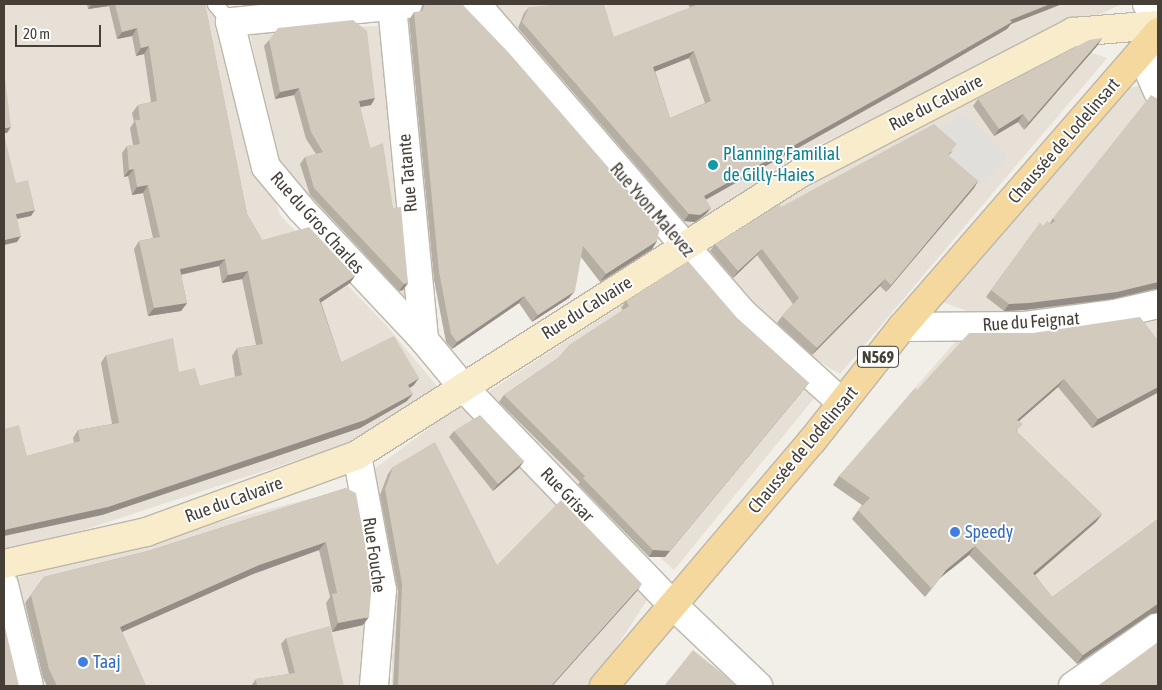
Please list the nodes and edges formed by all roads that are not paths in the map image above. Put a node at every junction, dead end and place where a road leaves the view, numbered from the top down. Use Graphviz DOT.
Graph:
graph roads {
  1 [pos="476,4"];
  2 [pos="1147,4"];
  3 [pos="400,5"];
  4 [pos="223,13"];
  5 [pos="1158,17"];
  6 [pos="1158,25"];
  7 [pos="1158,32"];
  8 [pos="1140,52"];
  9 [pos="1158,92"];
  10 [pos="684,247"];
  11 [pos="1158,304"];
  12 [pos="902,327"];
  13 [pos="424,340"];
  14 [pos="462,386"];
  15 [pos="842,403"];
  16 [pos="357,455"];
  17 [pos="4,564"];
  18 [pos="4,585"];
  19 [pos="672,604"];
  20 [pos="1158,627"];
  21 [pos="29,686"];
  22 [pos="374,686"];
  23 [pos="604,686"];
  24 [pos="758,686"];
  25 [pos="1073,686"];
  1 -- 10 [label="street, Rue Yvon Malevez"];
  2 -- 5 [label="street"];
  3 -- 4 [label="street"];
  3 -- 13 [label="street, Rue Tatante"];
  4 -- 13 [label="street, Rue du Gros Charles"];
  6 -- 10 [label="main road, Rue du Calvaire"];
  7 -- 8 [label="main road, Chaussée de Lodelinsart / N569"];
  8 -- 9 [label="street"];
  8 -- 12 [label="main road, Chaussée de Lodelinsart / N569"];
  10 -- 14 [label="main road, Rue du Calvaire"];
  10 -- 15 [label="street, Rue Yvon Malevez"];
  11 -- 12 [label="street, Rue du Feignat"];
  12 -- 15 [label="main road, Chaussée de Lodelinsart / N569"];
  13 -- 14 [label="street, Rue du Gros Charles"];
  14 -- 16 [label="main road, Rue du Calvaire"];
  14 -- 19 [label="street, Rue Grisar"];
  15 -- 19 [label="main road, Chaussée de Lodelinsart / N569"];
  16 -- 17 [label="main road, Rue du Calvaire"];
  16 -- 22 [label="street, Rue Fouche"];
  18 -- 21 [label="street"];
  19 -- 23 [label="main road, Chaussée de Lodelinsart / N569"];
  19 -- 24 [label="street, Rue Grisar"];
  20 -- 25 [label="street"];
}
